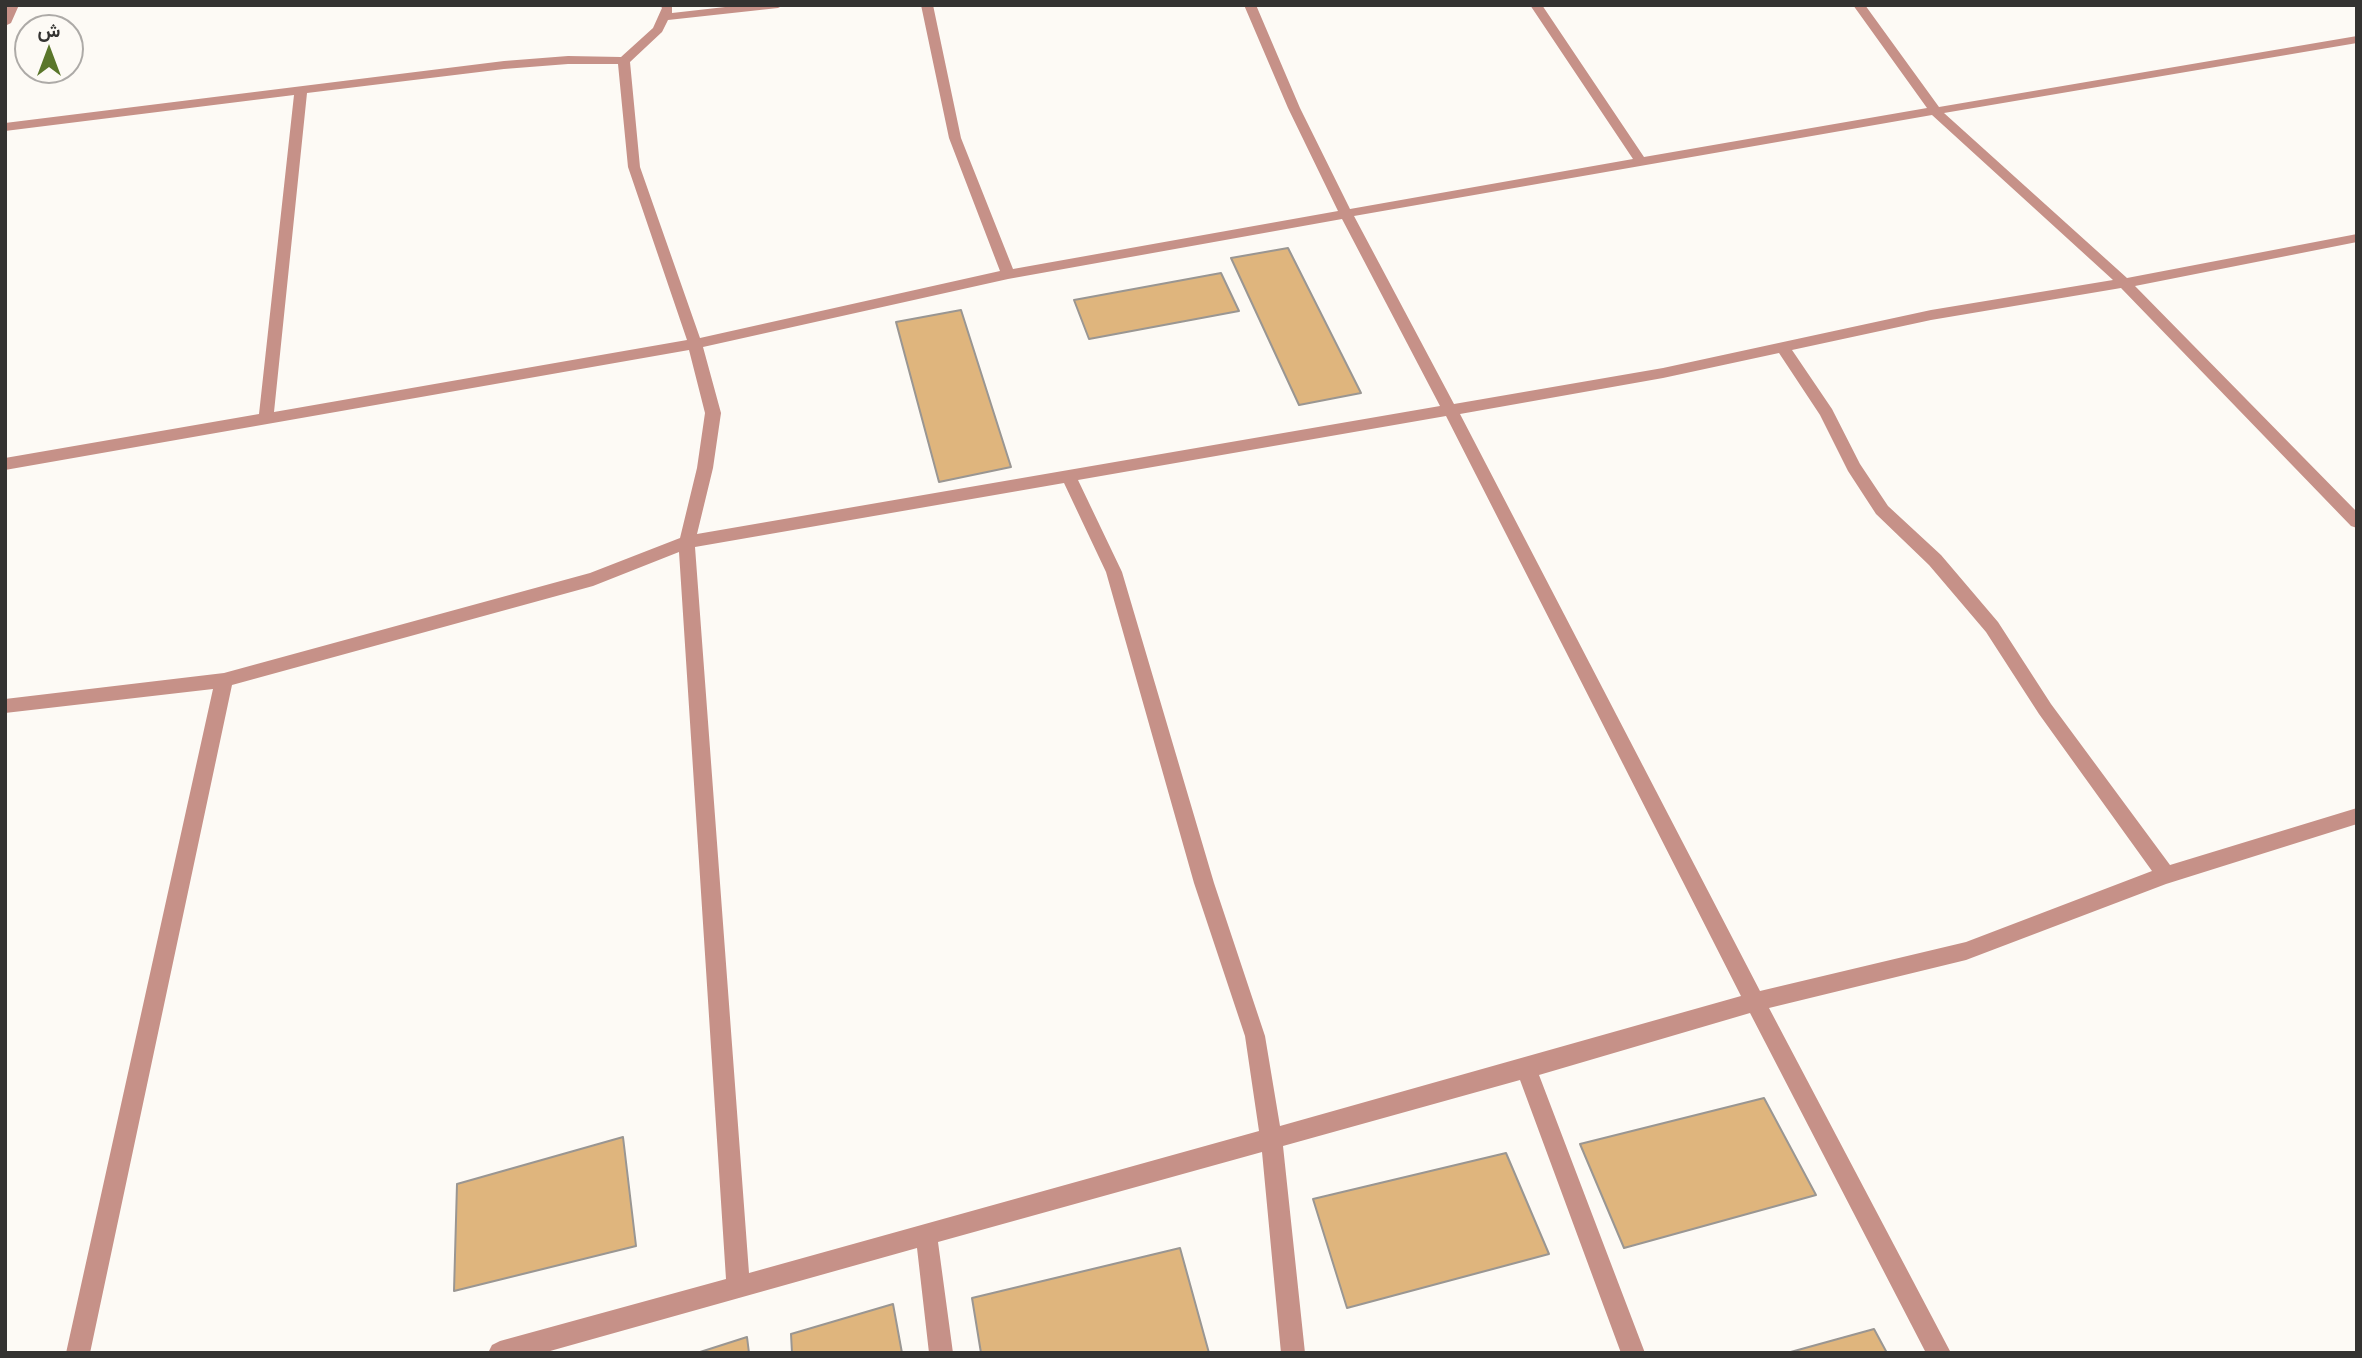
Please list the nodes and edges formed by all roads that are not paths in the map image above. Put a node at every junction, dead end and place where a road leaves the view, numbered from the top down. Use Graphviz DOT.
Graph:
graph roads {
  1 [pos="13,5"];
  2 [pos="778,5"];
  3 [pos="928,5"];
  4 [pos="1250,5"];
  5 [pos="1536,5"];
  6 [pos="1859,5"];
  7 [pos="665,11"];
  8 [pos="5,23"];
  9 [pos="2357,39"];
  10 [pos="624,61"];
  11 [pos="301,90"];
  12 [pos="1937,113"];
  13 [pos="5,127"];
  14 [pos="1641,161"];
  15 [pos="1346,214"];
  16 [pos="2357,238"];
  17 [pos="1008,274"];
  18 [pos="2124,284"];
  19 [pos="695,344"];
  20 [pos="1782,347"];
  21 [pos="1450,409"];
  22 [pos="266,418"];
  23 [pos="5,464"];
  24 [pos="1068,475"];
  25 [pos="2357,522"];
  26 [pos="687,542"];
  27 [pos="224,680"];
  28 [pos="5,705"];
  29 [pos="2357,816"];
  30 [pos="2166,875"];
  31 [pos="1755,1002"];
  32 [pos="1526,1069"];
  33 [pos="1271,1138"];
  34 [pos="926,1233"];
  35 [pos="738,1285"];
  36 [pos="78,1353"];
  37 [pos="500,1353"];
  38 [pos="941,1353"];
  39 [pos="1293,1353"];
  40 [pos="1633,1353"];
  41 [pos="1939,1353"];
  1 -- 8 [label="street"];
  2 -- 7 [label="street"];
  3 -- 17 [label="street"];
  4 -- 15 [label="street"];
  5 -- 14 [label="street"];
  6 -- 12 [label="street"];
  7 -- 10 [label="street"];
  9 -- 12 [label="street"];
  10 -- 11 [label="street"];
  10 -- 19 [label="street"];
  11 -- 13 [label="street"];
  11 -- 22 [label="street"];
  12 -- 14 [label="street"];
  12 -- 18 [label="street"];
  14 -- 15 [label="street"];
  15 -- 17 [label="street"];
  15 -- 21 [label="street"];
  16 -- 18 [label="street"];
  17 -- 19 [label="street"];
  18 -- 20 [label="street"];
  18 -- 25 [label="street"];
  19 -- 22 [label="street"];
  19 -- 26 [label="street"];
  20 -- 21 [label="street"];
  20 -- 30 [label="street"];
  21 -- 24 [label="street"];
  21 -- 31 [label="street"];
  22 -- 23 [label="street"];
  24 -- 26 [label="street"];
  24 -- 33 [label="street"];
  26 -- 27 [label="street"];
  26 -- 35 [label="street"];
  27 -- 28 [label="street"];
  27 -- 36 [label="street"];
  29 -- 30 [label="street"];
  30 -- 31 [label="street"];
  31 -- 32 [label="street"];
  31 -- 41 [label="street"];
  32 -- 33 [label="street"];
  32 -- 40 [label="street"];
  33 -- 34 [label="street"];
  33 -- 39 [label="street"];
  34 -- 35 [label="street"];
  34 -- 38 [label="street"];
  35 -- 37 [label="street"];
}
